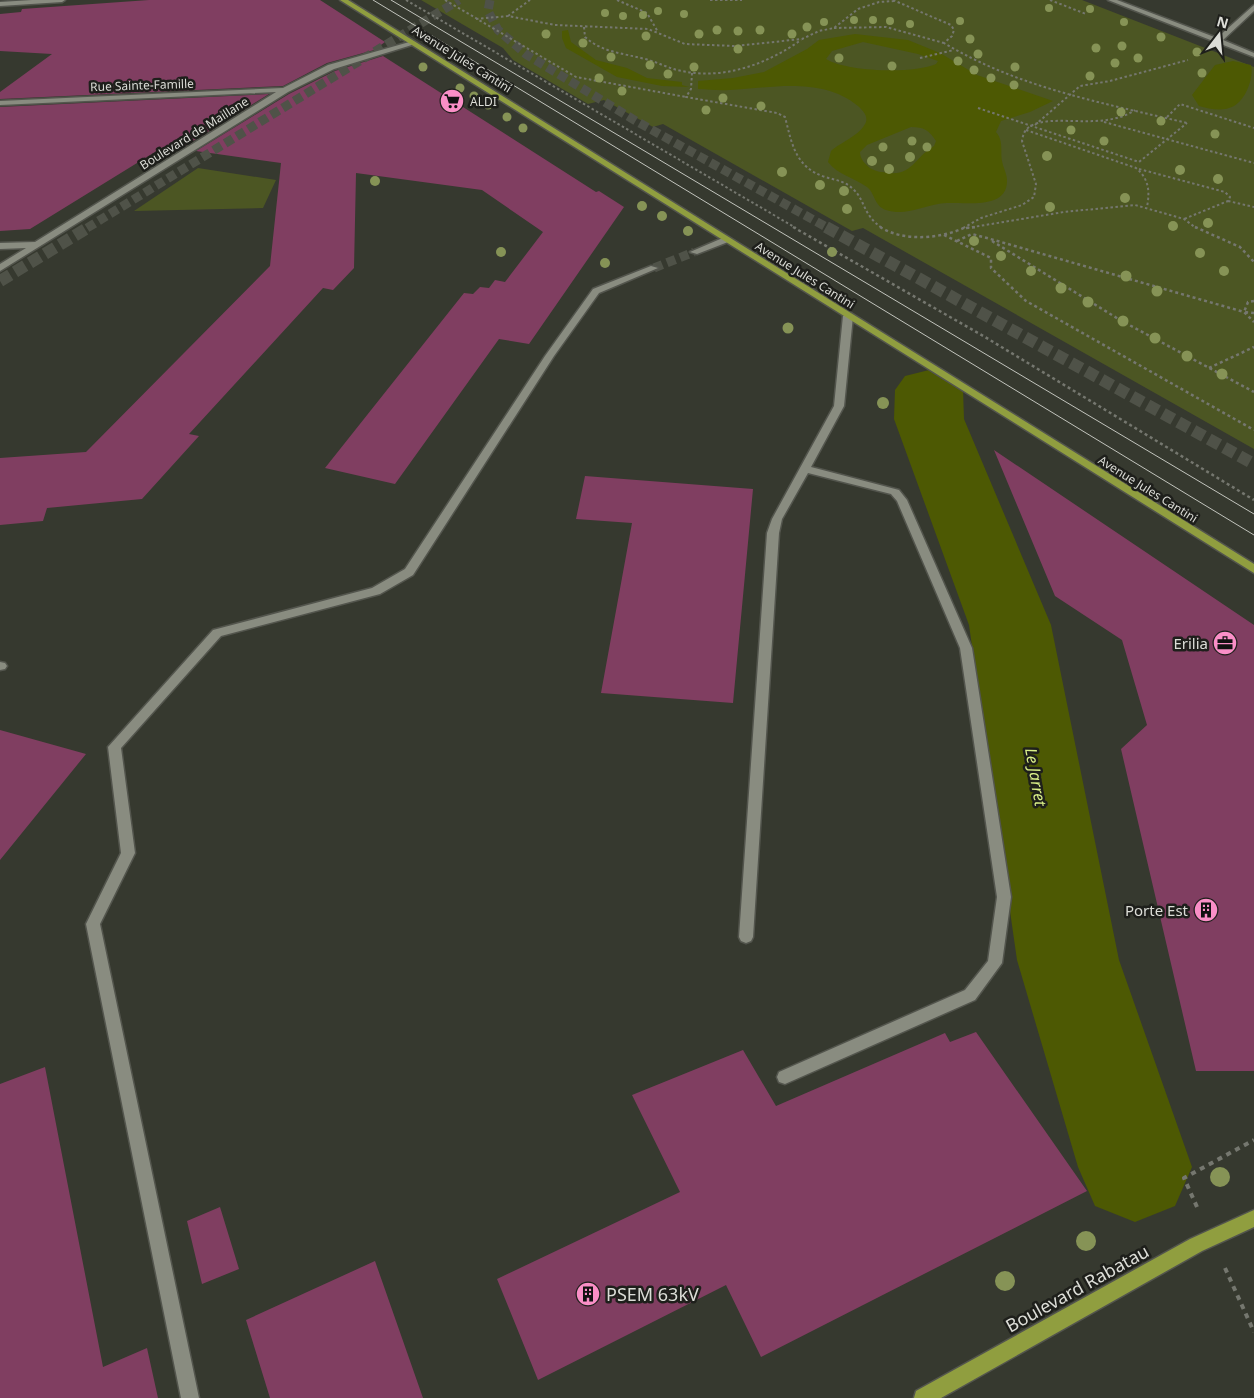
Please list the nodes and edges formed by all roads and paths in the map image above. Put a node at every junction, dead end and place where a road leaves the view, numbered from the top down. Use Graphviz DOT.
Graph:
graph roads {
  1 [pos="62,0"];
  2 [pos="343,0"];
  3 [pos="406,0"];
  4 [pos="445,0"];
  5 [pos="530,0"];
  6 [pos="617,0"];
  7 [pos="710,0"];
  8 [pos="742,0"];
  9 [pos="894,0"];
  10 [pos="1111,0"];
  11 [pos="0,4"];
  12 [pos="1254,7"];
  13 [pos="508,16"];
  14 [pos="476,19"];
  15 [pos="584,27"];
  16 [pos="834,28"];
  17 [pos="658,33"];
  18 [pos="802,39"];
  19 [pos="1218,41"];
  20 [pos="413,43"];
  21 [pos="944,43"];
  22 [pos="955,50"];
  23 [pos="1254,55"];
  24 [pos="1196,57"];
  25 [pos="920,58"];
  26 [pos="692,74"];
  27 [pos="284,90"];
  28 [pos="1069,94"];
  29 [pos="686,97"];
  30 [pos="0,102"];
  31 [pos="978,108"];
  32 [pos="1135,110"];
  33 [pos="1167,118"];
  34 [pos="1102,121"];
  35 [pos="1035,124"];
  36 [pos="1030,126"];
  37 [pos="1253,127"];
  38 [pos="1026,130"];
  39 [pos="1166,140"];
  40 [pos="1254,163"];
  41 [pos="1136,168"];
  42 [pos="1228,201"];
  43 [pos="1147,207"];
  44 [pos="1254,207"];
  45 [pos="1184,219"];
  46 [pos="962,228"];
  47 [pos="944,234"];
  48 [pos="987,238"];
  49 [pos="725,240"];
  50 [pos="957,241"];
  51 [pos="35,245"];
  52 [pos="0,246"];
  53 [pos="694,252"];
  54 [pos="1254,262"];
  55 [pos="0,268"];
  56 [pos="654,268"];
  57 [pos="1254,301"];
  58 [pos="1244,312"];
  59 [pos="1254,313"];
  60 [pos="848,316"];
  61 [pos="1254,322"];
  62 [pos="1254,347"];
  63 [pos="1209,368"];
  64 [pos="1254,392"];
  65 [pos="1254,430"];
  66 [pos="805,469"];
  67 [pos="1254,500"];
  68 [pos="1254,569"];
  69 [pos="746,937"];
  70 [pos="785,1078"];
  71 [pos="1254,1218"];
  72 [pos="190,1398"];
  73 [pos="923,1398"];
  1 -- 11 [label="street"];
  2 -- 20 [label="main road, Avenue Jules Cantini"];
  3 -- 67 [label="path"];
  4 -- 14 [label="path"];
  5 -- 13 [label="path"];
  6 -- 17 [label="path"];
  7 -- 8 [label="path"];
  9 -- 16 [label="path"];
  9 -- 21 [label="path"];
  10 -- 19 [label="street"];
  12 -- 19 [label="street"];
  13 -- 14 [label="path"];
  13 -- 15 [label="path"];
  14 -- 29 [label="path"];
  15 -- 17 [label="path"];
  15 -- 26 [label="path"];
  16 -- 18 [label="path"];
  16 -- 21 [label="path"];
  17 -- 18 [label="path"];
  18 -- 26 [label="path"];
  19 -- 23 [label="street"];
  20 -- 27 [label="street, Boulevard de Maillane"];
  20 -- 49 [label="main road, Avenue Jules Cantini"];
  21 -- 22 [label="path"];
  22 -- 25 [label="path"];
  22 -- 28 [label="path"];
  24 -- 28 [label="path"];
  26 -- 29 [label="path"];
  27 -- 30 [label="street, Rue Sainte-Famille"];
  27 -- 51 [label="street, Boulevard de Maillane"];
  28 -- 32 [label="path"];
  28 -- 35 [label="path"];
  29 -- 47 [label="path"];
  31 -- 36 [label="path"];
  32 -- 33 [label="path"];
  32 -- 34 [label="path"];
  33 -- 37 [label="path"];
  33 -- 39 [label="path"];
  34 -- 35 [label="path"];
  34 -- 39 [label="path"];
  35 -- 36 [label="path"];
  36 -- 38 [label="path"];
  36 -- 39 [label="path"];
  38 -- 41 [label="path"];
  38 -- 46 [label="path"];
  39 -- 40 [label="path"];
  41 -- 42 [label="path"];
  41 -- 43 [label="path"];
  42 -- 44 [label="path"];
  42 -- 45 [label="path"];
  43 -- 45 [label="path"];
  43 -- 46 [label="path"];
  45 -- 54 [label="path"];
  46 -- 47 [label="path"];
  47 -- 50 [label="path"];
  48 -- 50 [label="path"];
  48 -- 58 [label="path"];
  48 -- 63 [label="path"];
  49 -- 53 [label="street"];
  49 -- 60 [label="main road, Avenue Jules Cantini"];
  50 -- 65 [label="path"];
  51 -- 52 [label="street"];
  51 -- 55 [label="street, Boulevard de Maillane"];
  56 -- 72 [label="street"];
  57 -- 58 [label="path"];
  58 -- 59 [label="path"];
  58 -- 61 [label="path"];
  60 -- 66 [label="street"];
  60 -- 68 [label="main road, Avenue Jules Cantini"];
  62 -- 63 [label="path"];
  63 -- 64 [label="path"];
  66 -- 69 [label="street"];
  66 -- 70 [label="street"];
  71 -- 73 [label="main road, Boulevard Rabatau"];
}
